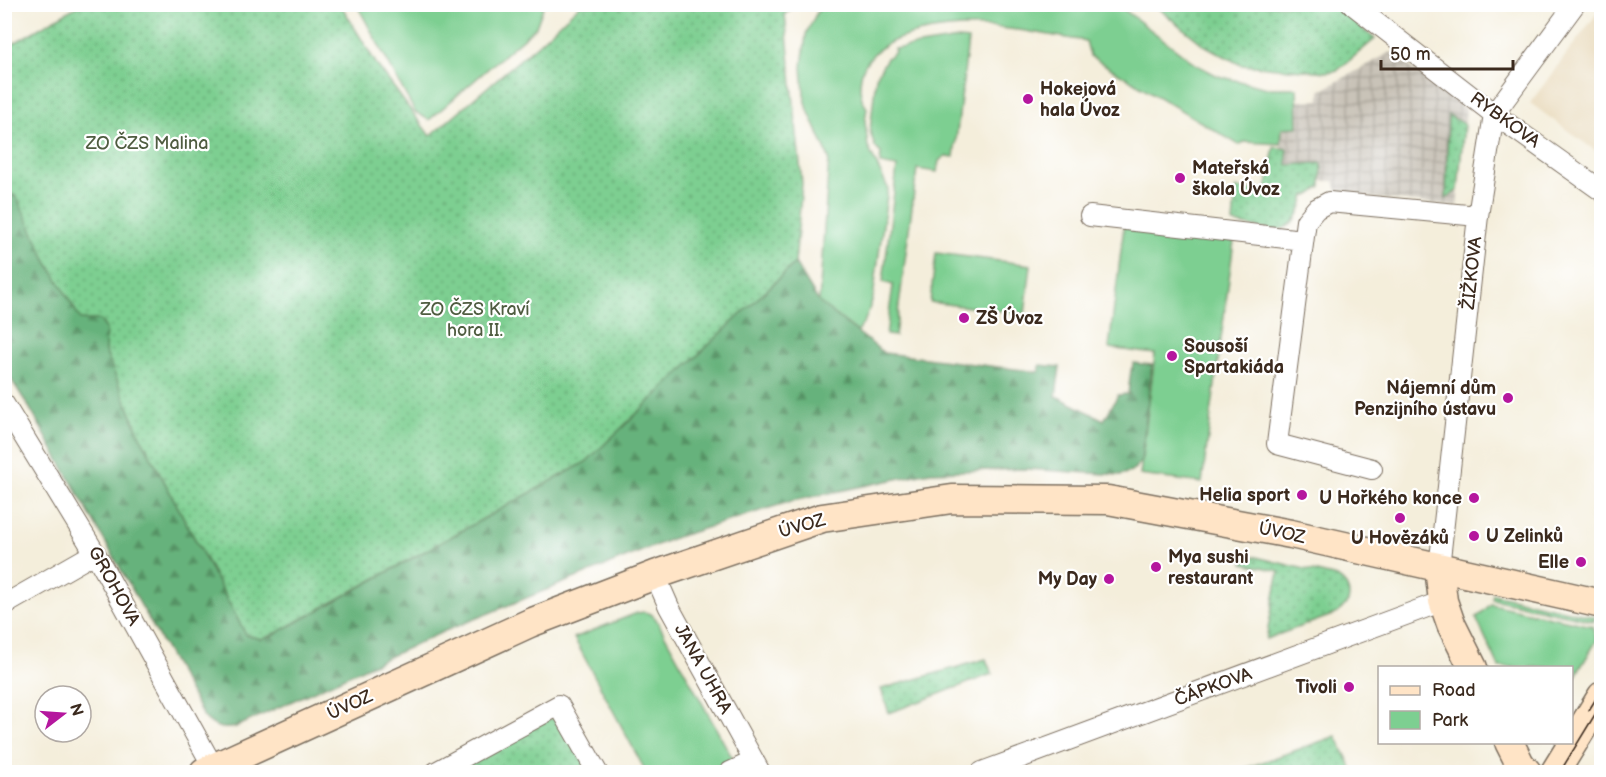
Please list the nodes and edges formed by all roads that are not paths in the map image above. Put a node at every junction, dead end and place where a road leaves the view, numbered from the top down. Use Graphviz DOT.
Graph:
graph roads {
  1 [pos="1353,4"];
  2 [pos="1575,4"];
  3 [pos="1494,114"];
  4 [pos="1602,190"];
  5 [pos="1090,216"];
  6 [pos="1478,216"];
  7 [pos="1304,240"];
  8 [pos="4,404"];
  9 [pos="1372,469"];
  10 [pos="95,553"];
  11 [pos="1439,568"];
  12 [pos="655,575"];
  13 [pos="1443,601"];
  14 [pos="1602,604"];
  15 [pos="4,605"];
  16 [pos="1472,666"];
  17 [pos="1602,696"];
  18 [pos="1573,743"];
  19 [pos="1510,744"];
  20 [pos="1572,744"];
  21 [pos="757,767"];
  22 [pos="211,771"];
  23 [pos="436,772"];
  24 [pos="597,772"];
  25 [pos="730,772"];
  26 [pos="982,772"];
  27 [pos="1527,772"];
  28 [pos="1555,772"];
  1 -- 3 [label="street, RYBKOVA"];
  2 -- 3 [label="street, ŽIŽKOVA"];
  3 -- 4 [label="street, RYBKOVA"];
  3 -- 6 [label="street, ŽIŽKOVA"];
  5 -- 7 [label="street"];
  6 -- 7 [label="street"];
  6 -- 11 [label="street, ŽIŽKOVA"];
  7 -- 9 [label="street"];
  8 -- 10 [label="street, GROHOVA"];
  10 -- 15 [label="street"];
  10 -- 22 [label="street, GROHOVA"];
  11 -- 12 [label="main road, ÚVOZ"];
  11 -- 13 [label="main road"];
  11 -- 14 [label="main road, ÚVOZ"];
  12 -- 21 [label="street, JANA UHRA"];
  12 -- 22 [label="main road, ÚVOZ"];
  13 -- 16 [label="main road"];
  13 -- 26 [label="street, ČÁPKOVA"];
  17 -- 18 [label="main road"];
  19 -- 27 [label="main road"];
  20 -- 28 [label="main road"];
  21 -- 25 [label="street, JANA UHRA"];
  23 -- 24 [label="street"];
}
